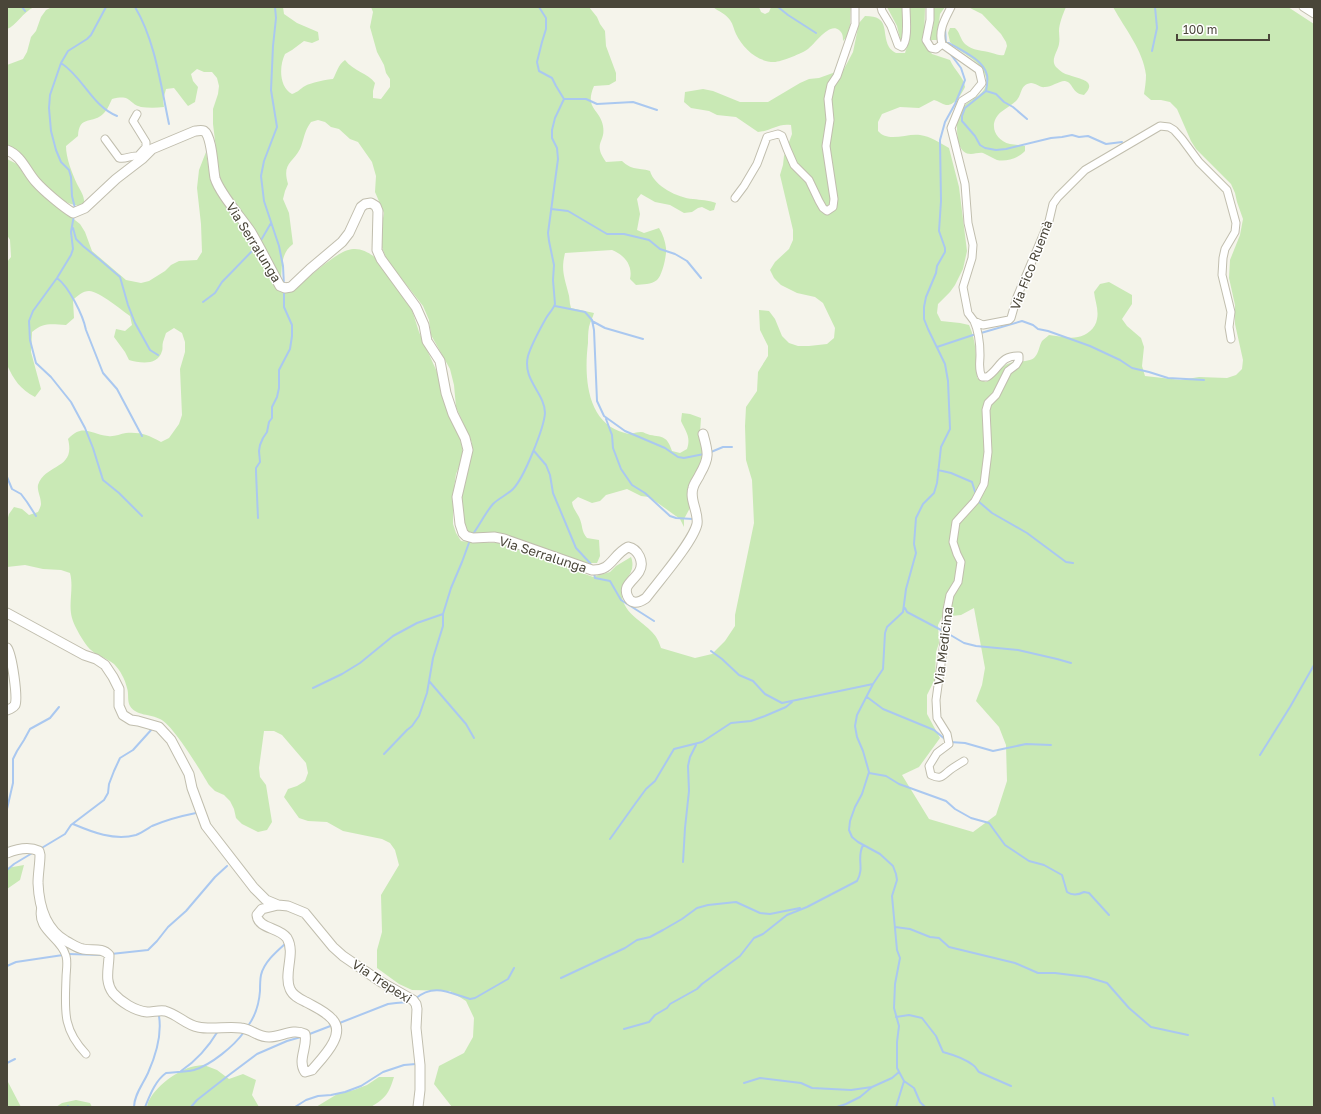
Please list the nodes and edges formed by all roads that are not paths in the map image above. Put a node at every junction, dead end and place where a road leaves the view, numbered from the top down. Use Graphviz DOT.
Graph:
graph roads {
  1 [pos="855,7"];
  2 [pos="881,7"];
  3 [pos="906,7"];
  4 [pos="930,7"];
  5 [pos="951,7"];
  6 [pos="1303,7"];
  7 [pos="1314,14"];
  8 [pos="942,44"];
  9 [pos="137,114"];
  10 [pos="106,139"];
  11 [pos="7,150"];
  12 [pos="138,159"];
  13 [pos="735,198"];
  14 [pos="974,321"];
  15 [pos="1231,339"];
  16 [pos="703,434"];
  17 [pos="7,613"];
  18 [pos="7,648"];
  19 [pos="7,710"];
  20 [pos="964,761"];
  21 [pos="7,853"];
  22 [pos="41,905"];
  23 [pos="278,905"];
  24 [pos="86,1054"];
  25 [pos="418,1107"];
  1 -- 13 [label="street"];
  2 -- 3 [label="street"];
  4 -- 8 [label="street"];
  5 -- 8 [label="street"];
  6 -- 7 [label="street"];
  8 -- 14 [label="street"];
  9 -- 12 [label="street"];
  10 -- 12 [label="street"];
  11 -- 12 [label="street, Via Serralunga"];
  12 -- 16 [label="street, Via Serralunga"];
  14 -- 15 [label="street, Via Fico Ruemà"];
  14 -- 20 [label="street, Via Medicina"];
  17 -- 23 [label="street, Via Trepexi"];
  18 -- 19 [label="street"];
  21 -- 22 [label="street"];
  22 -- 23 [label="street"];
  22 -- 24 [label="street"];
  23 -- 25 [label="street, Via Trepexi"];
}
